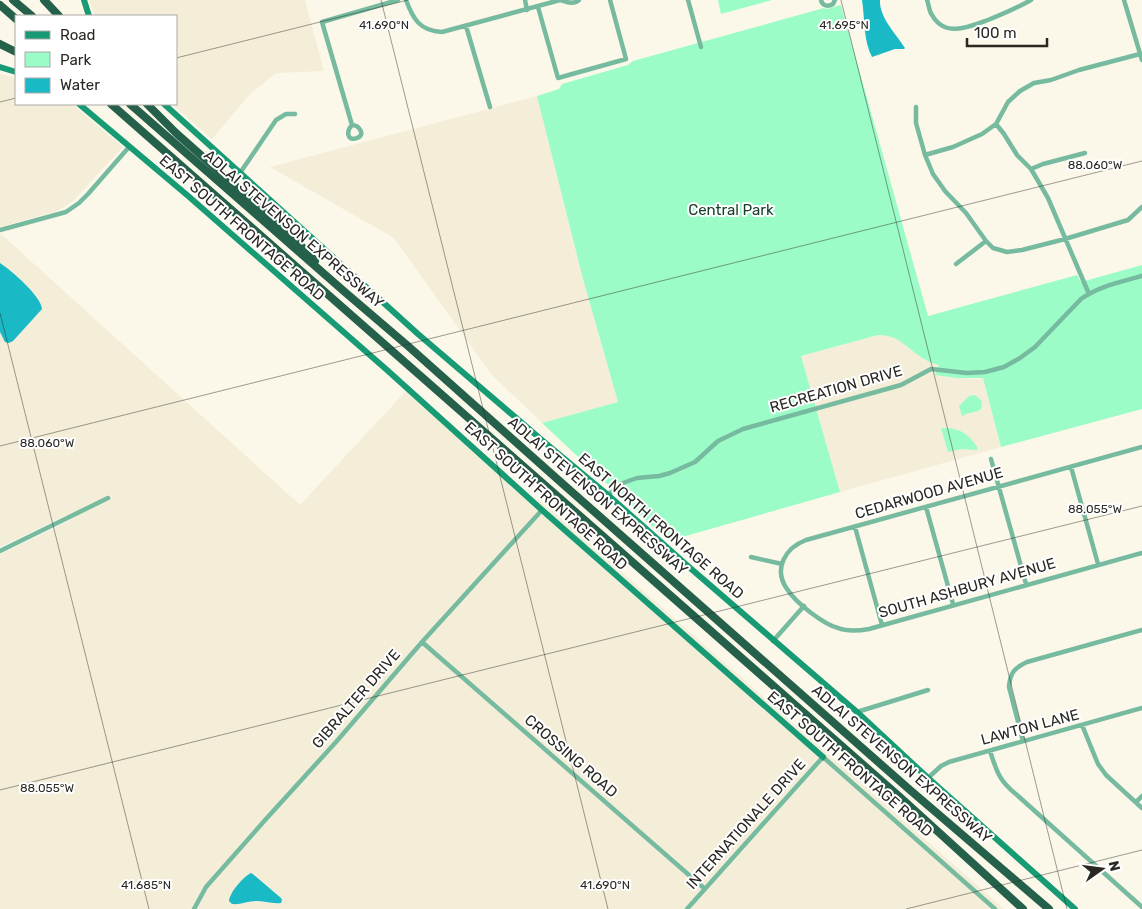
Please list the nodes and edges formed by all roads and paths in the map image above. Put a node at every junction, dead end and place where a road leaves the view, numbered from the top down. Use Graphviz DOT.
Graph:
graph roads {
  1 [pos="14,0"];
  2 [pos="44,0"];
  3 [pos="84,0"];
  4 [pos="398,0"];
  5 [pos="406,0"];
  6 [pos="525,0"];
  7 [pos="560,0"];
  8 [pos="579,0"];
  9 [pos="610,0"];
  10 [pos="688,0"];
  11 [pos="821,0"];
  12 [pos="835,0"];
  13 [pos="927,0"];
  14 [pos="1031,0"];
  15 [pos="1124,0"];
  16 [pos="0,5"];
  17 [pos="538,7"];
  18 [pos="527,10"];
  19 [pos="31,15"];
  20 [pos="58,15"];
  21 [pos="89,15"];
  22 [pos="15,18"];
  23 [pos="466,26"];
  24 [pos="0,44"];
  25 [pos="701,47"];
  26 [pos="15,52"];
  27 [pos="1140,54"];
  28 [pos="1142,60"];
  29 [pos="0,67"];
  30 [pos="15,72"];
  31 [pos="80,105"];
  32 [pos="104,105"];
  33 [pos="112,105"];
  34 [pos="131,105"];
  35 [pos="148,105"];
  36 [pos="165,105"];
  37 [pos="490,107"];
  38 [pos="916,107"];
  39 [pos="296,114"];
  40 [pos="128,119"];
  41 [pos="996,124"];
  42 [pos="352,125"];
  43 [pos="129,147"];
  44 [pos="1085,153"];
  45 [pos="925,155"];
  46 [pos="1031,169"];
  47 [pos="240,173"];
  48 [pos="1142,207"];
  49 [pos="0,230"];
  50 [pos="1065,239"];
  51 [pos="986,241"];
  52 [pos="956,264"];
  53 [pos="1142,276"];
  54 [pos="346,293"];
  55 [pos="1089,294"];
  56 [pos="1142,448"];
  57 [pos="991,460"];
  58 [pos="1071,467"];
  59 [pos="999,486"];
  60 [pos="608,495"];
  61 [pos="108,498"];
  62 [pos="926,507"];
  63 [pos="542,510"];
  64 [pos="855,527"];
  65 [pos="0,551"];
  66 [pos="1142,552"];
  67 [pos="751,557"];
  68 [pos="782,564"];
  69 [pos="1098,564"];
  70 [pos="1026,584"];
  71 [pos="954,604"];
  72 [pos="804,606"];
  73 [pos="882,625"];
  74 [pos="1142,630"];
  75 [pos="773,641"];
  76 [pos="422,642"];
  77 [pos="928,690"];
  78 [pos="1142,708"];
  79 [pos="857,712"];
  80 [pos="1082,725"];
  81 [pos="1023,741"];
  82 [pos="990,751"];
  83 [pos="823,757"];
  84 [pos="928,778"];
  85 [pos="1142,796"];
  86 [pos="1136,802"];
  87 [pos="1142,808"];
  88 [pos="705,889"];
  89 [pos="1142,906"];
  90 [pos="194,909"];
  91 [pos="687,909"];
  92 [pos="995,909"];
  93 [pos="1023,909"];
  94 [pos="1049,909"];
  95 [pos="1075,909"];
  1 -- 19 [label="highway"];
  2 -- 20 [label="highway"];
  3 -- 21 [label="street"];
  4 -- 42 [label="street"];
  5 -- 23 [label="street"];
  6 -- 18 [label="street"];
  7 -- 8 [label="street"];
  7 -- 17 [label="street"];
  9 -- 17 [label="street"];
  10 -- 25 [label="street"];
  11 -- 12 [label="street"];
  13 -- 14 [label="street"];
  15 -- 27 [label="street"];
  16 -- 22 [label="highway"];
  17 -- 18 [label="street"];
  18 -- 23 [label="street"];
  23 -- 37 [label="street"];
  24 -- 26 [label="highway"];
  27 -- 28 [label="street"];
  27 -- 41 [label="street"];
  29 -- 30 [label="street"];
  31 -- 43 [label="street, EAST SOUTH FRONTAGE ROAD"];
  32 -- 40 [label="highway"];
  33 -- 40 [label="highway, ADLAI STEVENSON EXPRESSWAY"];
  34 -- 54 [label="highway, ADLAI STEVENSON EXPRESSWAY"];
  35 -- 54 [label="highway"];
  36 -- 47 [label="street, EAST NORTH FRONTAGE ROAD"];
  38 -- 45 [label="street"];
  39 -- 47 [label="street"];
  40 -- 93 [label="highway, ADLAI STEVENSON EXPRESSWAY"];
  41 -- 45 [label="street"];
  41 -- 46 [label="street"];
  43 -- 49 [label="street"];
  43 -- 63 [label="street, EAST SOUTH FRONTAGE ROAD"];
  44 -- 46 [label="street"];
  45 -- 51 [label="street"];
  46 -- 50 [label="street"];
  47 -- 60 [label="street, EAST NORTH FRONTAGE ROAD"];
  48 -- 50 [label="street"];
  50 -- 51 [label="street"];
  50 -- 55 [label="street"];
  51 -- 52 [label="street"];
  53 -- 55 [label="street, RECREATION DRIVE"];
  54 -- 94 [label="highway, ADLAI STEVENSON EXPRESSWAY"];
  55 -- 60 [label="street, RECREATION DRIVE"];
  56 -- 58 [label="street, CEDARWOOD AVENUE"];
  57 -- 59 [label="street"];
  58 -- 59 [label="street, CEDARWOOD AVENUE"];
  58 -- 69 [label="street"];
  59 -- 62 [label="street, CEDARWOOD AVENUE"];
  59 -- 70 [label="street"];
  60 -- 75 [label="street, EAST NORTH FRONTAGE ROAD"];
  61 -- 65 [label="street"];
  62 -- 64 [label="street, CEDARWOOD AVENUE"];
  62 -- 71 [label="street"];
  63 -- 76 [label="street, GIBRALTER DRIVE"];
  63 -- 83 [label="street, EAST SOUTH FRONTAGE ROAD"];
  64 -- 68 [label="street, CEDARWOOD AVENUE"];
  64 -- 73 [label="street"];
  66 -- 69 [label="street, SOUTH ASHBURY AVENUE"];
  67 -- 68 [label="street"];
  68 -- 72 [label="street"];
  69 -- 70 [label="street, SOUTH ASHBURY AVENUE"];
  70 -- 71 [label="street, SOUTH ASHBURY AVENUE"];
  71 -- 73 [label="street, SOUTH ASHBURY AVENUE"];
  72 -- 73 [label="street, SOUTH ASHBURY AVENUE"];
  72 -- 75 [label="street"];
  74 -- 81 [label="street"];
  75 -- 79 [label="street, EAST NORTH FRONTAGE ROAD"];
  76 -- 88 [label="street, CROSSING ROAD"];
  76 -- 90 [label="street, GIBRALTER DRIVE"];
  77 -- 79 [label="street"];
  78 -- 80 [label="street, LAWTON LANE"];
  79 -- 84 [label="street, EAST NORTH FRONTAGE ROAD"];
  80 -- 81 [label="street, LAWTON LANE"];
  80 -- 86 [label="street"];
  81 -- 82 [label="street, LAWTON LANE"];
  82 -- 84 [label="street, LAWTON LANE"];
  82 -- 89 [label="street"];
  83 -- 88 [label="street, INTERNATIONALE DRIVE"];
  83 -- 92 [label="street, EAST SOUTH FRONTAGE ROAD"];
  84 -- 95 [label="street, EAST NORTH FRONTAGE ROAD"];
  85 -- 86 [label="street"];
  86 -- 87 [label="street"];
  88 -- 91 [label="street, INTERNATIONALE DRIVE"];
}
